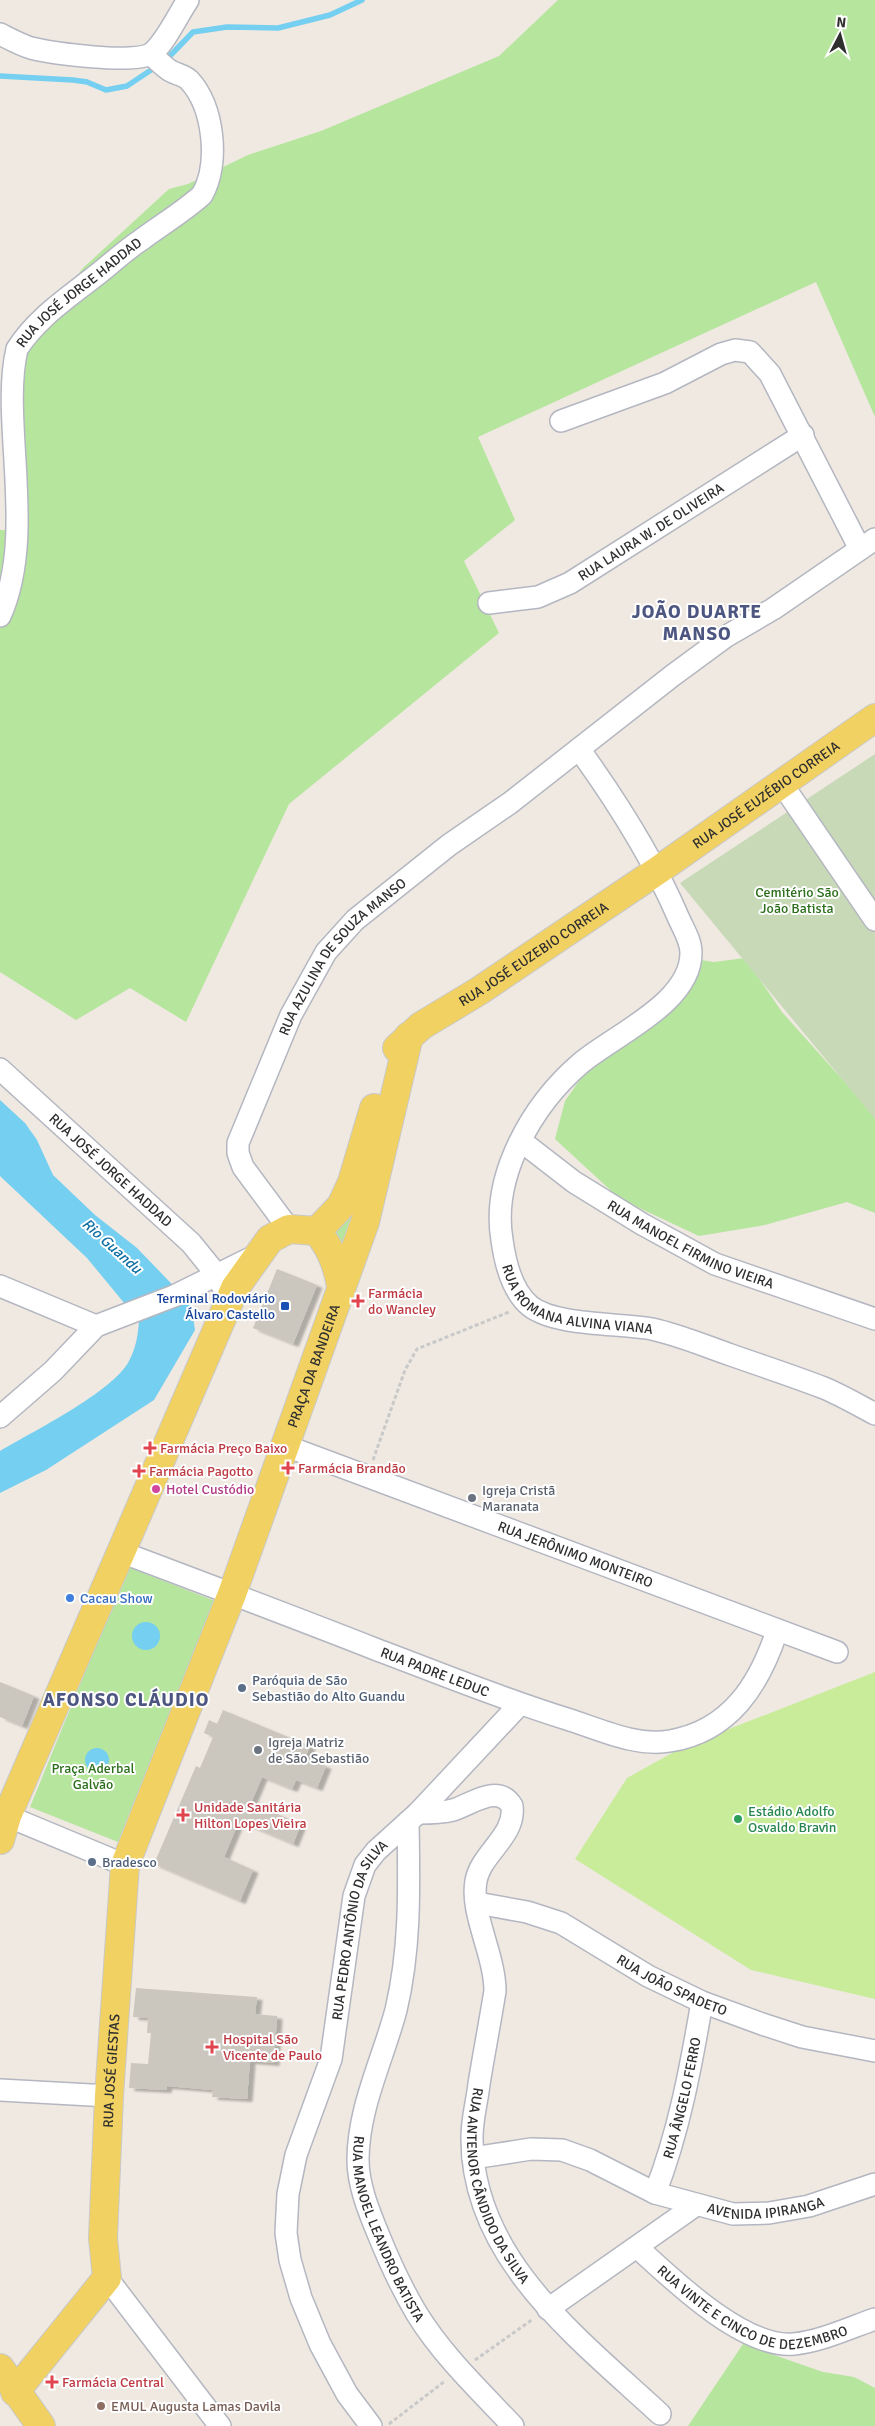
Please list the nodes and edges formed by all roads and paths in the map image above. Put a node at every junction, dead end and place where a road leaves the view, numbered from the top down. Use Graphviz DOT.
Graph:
graph roads {
  1 [pos="188,0"];
  2 [pos="0,34"];
  3 [pos="151,55"];
  4 [pos="561,422"];
  5 [pos="803,435"];
  6 [pos="867,544"];
  7 [pos="489,603"];
  8 [pos="0,616"];
  9 [pos="875,718"];
  10 [pos="579,749"];
  11 [pos="782,784"];
  12 [pos="657,871"];
  13 [pos="875,920"];
  14 [pos="409,1036"];
  15 [pos="0,1069"];
  16 [pos="521,1141"];
  17 [pos="289,1229"];
  18 [pos="317,1231"];
  19 [pos="0,1286"];
  20 [pos="341,1286"];
  21 [pos="227,1288"];
  22 [pos="529,1304"];
  23 [pos="875,1319"];
  24 [pos="96,1326"];
  25 [pos="875,1414"];
  26 [pos="0,1416"];
  27 [pos="286,1446"];
  28 [pos="367,1477"];
  29 [pos="121,1552"];
  30 [pos="232,1594"];
  31 [pos="778,1631"];
  32 [pos="837,1652"];
  33 [pos="520,1704"];
  34 [pos="413,1817"];
  35 [pos="2,1823"];
  36 [pos="125,1865"];
  37 [pos="476,1903"];
  38 [pos="702,2002"];
  39 [pos="875,2052"];
  40 [pos="0,2090"];
  41 [pos="110,2096"];
  42 [pos="473,2158"];
  43 [pos="875,2184"];
  44 [pos="655,2193"];
  45 [pos="696,2205"];
  46 [pos="638,2248"];
  47 [pos="107,2278"];
  48 [pos="548,2309"];
  49 [pos="875,2319"];
  50 [pos="0,2368"];
  51 [pos="16,2392"];
  52 [pos="660,2414"];
  53 [pos="41,2426"];
  54 [pos="220,2426"];
  55 [pos="371,2426"];
  56 [pos="512,2426"];
  1 -- 3 [label="street"];
  2 -- 3 [label="street"];
  3 -- 8 [label="street, RUA JOSÉ JORGE HADDAD"];
  4 -- 5 [label="street"];
  5 -- 6 [label="street"];
  5 -- 7 [label="street, RUA LAURA W. DE OLIVEIRA"];
  6 -- 10 [label="street, RUA AZULINA DE SOUZA MANSO"];
  9 -- 11 [label="main road, RUA JOSÉ EUZÉBIO CORREIA"];
  10 -- 12 [label="street, RUA ROMANA ALVINA VIANA"];
  10 -- 17 [label="street, RUA AZULINA DE SOUZA MANSO"];
  11 -- 12 [label="main road, RUA JOSÉ EUZÉBIO CORREIA"];
  11 -- 13 [label="street"];
  12 -- 14 [label="main road, RUA JOSÉ EUZEBIO CORREIA"];
  12 -- 16 [label="street, RUA ROMANA ALVINA VIANA"];
  14 -- 18 [label="main road, RUA JOSÉ EUZEBIO CORREIA"];
  14 -- 20 [label="main road"];
  15 -- 21 [label="street, RUA JOSÉ JORGE HADDAD"];
  16 -- 22 [label="street, RUA ROMANA ALVINA VIANA"];
  16 -- 23 [label="street, RUA MANOEL FIRMINO VIEIRA"];
  17 -- 18 [label="main road"];
  17 -- 21 [label="main road"];
  18 -- 20 [label="main road"];
  19 -- 24 [label="street"];
  20 -- 27 [label="main road, PRAÇA DA BANDEIRA"];
  21 -- 24 [label="street"];
  21 -- 29 [label="main road"];
  22 -- 25 [label="street, RUA ROMANA ALVINA VIANA"];
  22 -- 28 [label="path"];
  24 -- 26 [label="street"];
  27 -- 28 [label="street, RUA JERÔNIMO MONTEIRO"];
  27 -- 30 [label="main road, PRAÇA DA BANDEIRA"];
  28 -- 31 [label="street, RUA JERÔNIMO MONTEIRO"];
  29 -- 30 [label="street, RUA PADRE LEDUC"];
  29 -- 35 [label="main road"];
  30 -- 33 [label="street, RUA PADRE LEDUC"];
  30 -- 36 [label="main road, RUA JOSÉ GIESTAS"];
  31 -- 32 [label="street, RUA JERÔNIMO MONTEIRO"];
  31 -- 33 [label="street, RUA PADRE LEDUC"];
  33 -- 34 [label="street, RUA PEDRO ANTÔNIO DA SILVA"];
  34 -- 37 [label="street"];
  34 -- 55 [label="street, RUA PEDRO ANTÔNIO DA SILVA"];
  34 -- 56 [label="street, RUA MANOEL LEANDRO BATISTA"];
  35 -- 36 [label="street"];
  36 -- 41 [label="main road, RUA JOSÉ GIESTAS"];
  37 -- 38 [label="street, RUA JOÃO SPADETO"];
  37 -- 42 [label="street, RUA ANTENOR CÂNDIDO DA SILVA"];
  38 -- 39 [label="street, RUA JOÃO SPADETO"];
  38 -- 44 [label="street, RUA ÂNGELO FERRO"];
  40 -- 41 [label="street"];
  41 -- 47 [label="main road, RUA JOSÉ GIESTAS"];
  42 -- 44 [label="street, AVENIDA IPIRANGA"];
  42 -- 48 [label="street, RUA ANTENOR CÂNDIDO DA SILVA"];
  43 -- 45 [label="street, AVENIDA IPIRANGA"];
  44 -- 45 [label="street, AVENIDA IPIRANGA"];
  45 -- 46 [label="street"];
  46 -- 48 [label="street"];
  46 -- 49 [label="street, RUA VINTE E CINCO DE DEZEMBRO"];
  47 -- 51 [label="main road"];
  47 -- 54 [label="street"];
  48 -- 52 [label="street, RUA ANTENOR CÂNDIDO DA SILVA"];
  50 -- 51 [label="main road"];
  51 -- 53 [label="main road"];
}
